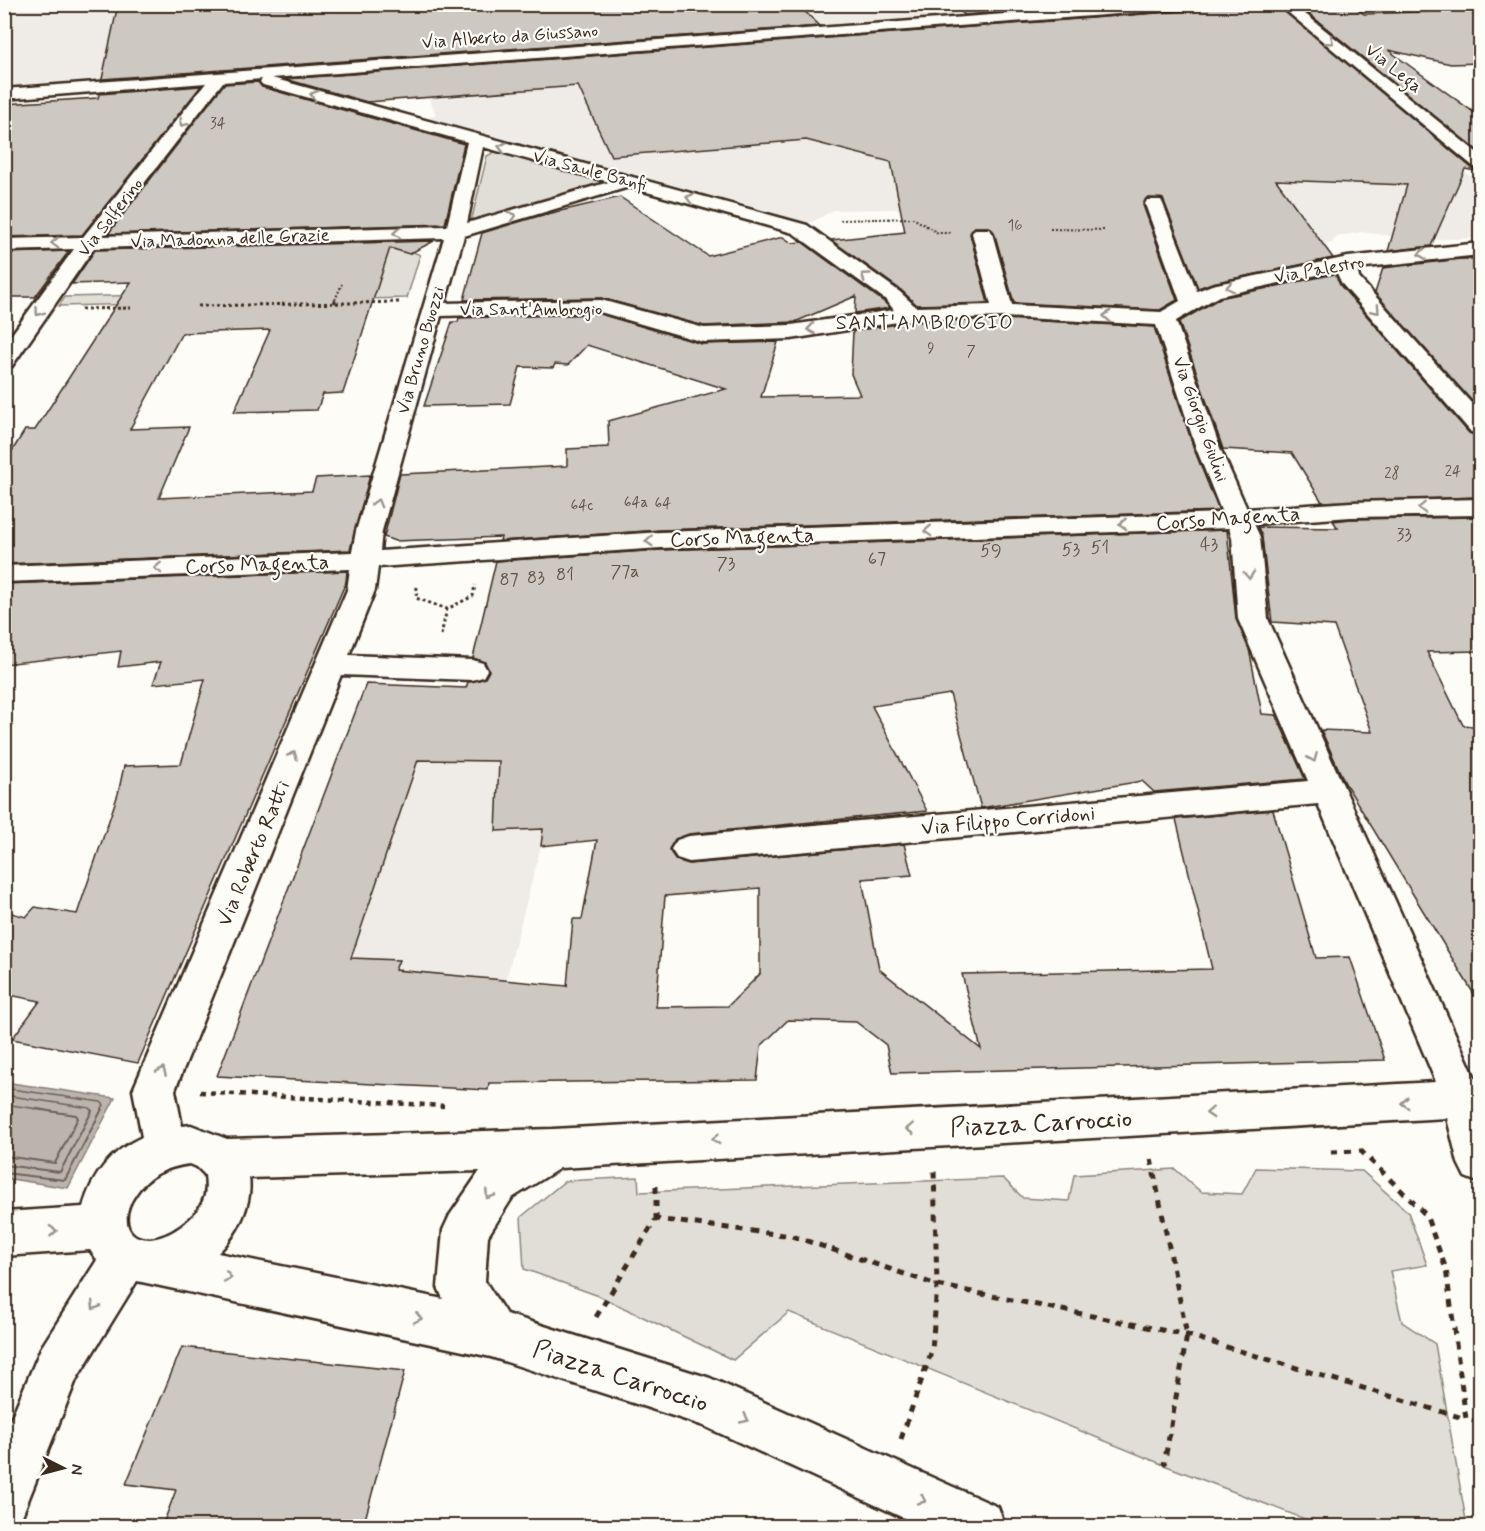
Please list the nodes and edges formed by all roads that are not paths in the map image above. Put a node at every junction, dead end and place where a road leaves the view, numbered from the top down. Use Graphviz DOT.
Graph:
graph roads {
  1 [pos="1197,4"];
  2 [pos="1284,4"];
  3 [pos="245,75"];
  4 [pos="219,77"];
  5 [pos="4,94"];
  6 [pos="476,140"];
  7 [pos="1480,163"];
  8 [pos="631,181"];
  9 [pos="1154,204"];
  10 [pos="455,232"];
  11 [pos="982,233"];
  12 [pos="89,242"];
  13 [pos="4,245"];
  14 [pos="1480,249"];
  15 [pos="1348,263"];
  16 [pos="1191,302"];
  17 [pos="433,305"];
  18 [pos="1003,311"];
  19 [pos="910,314"];
  20 [pos="1165,319"];
  21 [pos="4,360"];
  22 [pos="1480,425"];
  23 [pos="1480,507"];
  24 [pos="1239,518"];
  25 [pos="364,560"];
  26 [pos="4,574"];
  27 [pos="331,665"];
  28 [pos="472,670"];
  29 [pos="1328,791"];
  30 [pos="689,849"];
  31 [pos="1472,1099"];
  32 [pos="165,1148"];
  33 [pos="553,1149"];
  34 [pos="220,1159"];
  35 [pos="1480,1163"];
  36 [pos="4,1234"];
  37 [pos="126,1248"];
  38 [pos="491,1333"];
  39 [pos="4,1498"];
  40 [pos="979,1527"];
  1 -- 3 [label="street, Via Alberto da Giussano"];
  2 -- 7 [label="street, Via Lega, one-way"];
  3 -- 4 [label="street, Via Alberto da Giussano"];
  6 -- 3 [label="street, Via Saule Banfi, one-way"];
  4 -- 5 [label="street, Via Alberto da Giussano"];
  4 -- 12 [label="street, Via Solferino, one-way"];
  8 -- 6 [label="street, Via Saule Banfi, one-way"];
  6 -- 10 [label="street, Via Bruno Buozzi"];
  10 -- 8 [label="street, Via Madonna delle Grazie, one-way"];
  19 -- 8 [label="street, Via Saule Banfi, one-way"];
  9 -- 16 [label="street"];
  10 -- 12 [label="street, Via Madonna delle Grazie, one-way"];
  10 -- 17 [label="street, Via Bruno Buozzi"];
  11 -- 18 [label="street"];
  12 -- 13 [label="street, Via Madonna delle Grazie, one-way"];
  12 -- 21 [label="street, Via Solferino, one-way"];
  14 -- 15 [label="street, Via Palestro, one-way"];
  15 -- 16 [label="street, Via Palestro, one-way"];
  15 -- 22 [label="street, one-way"];
  16 -- 20 [label="street, Via Palestro"];
  19 -- 17 [label="street, Via Sant'Ambrogio, one-way"];
  25 -- 17 [label="street, Via Bruno Buozzi, one-way"];
  18 -- 19 [label="street, Via Sant'Ambrogio"];
  20 -- 18 [label="street, Via Sant'Ambrogio, one-way"];
  20 -- 24 [label="street, Via Giorgio Giulini"];
  23 -- 24 [label="street, Corso Magenta, one-way"];
  24 -- 25 [label="street, Corso Magenta, one-way"];
  24 -- 29 [label="street, one-way"];
  25 -- 26 [label="street, Corso Magenta, one-way"];
  25 -- 27 [label="street, Via Roberto Ratti"];
  27 -- 28 [label="street"];
  32 -- 27 [label="street, Via Roberto Ratti, one-way"];
  29 -- 30 [label="street, Via Filippo Corridoni"];
  29 -- 31 [label="street"];
  31 -- 33 [label="street, Piazza Carroccio, one-way"];
  31 -- 35 [label="street"];
  32 -- 34 [label="street"];
  32 -- 37 [label="street"];
  33 -- 34 [label="street, Piazza Carroccio"];
  33 -- 38 [label="street, Piazza Carroccio, one-way"];
  34 -- 37 [label="street"];
  36 -- 37 [label="street, one-way"];
  37 -- 38 [label="street, Piazza Carroccio, one-way"];
  37 -- 39 [label="street, one-way"];
  38 -- 40 [label="street, Piazza Carroccio, one-way"];
}
